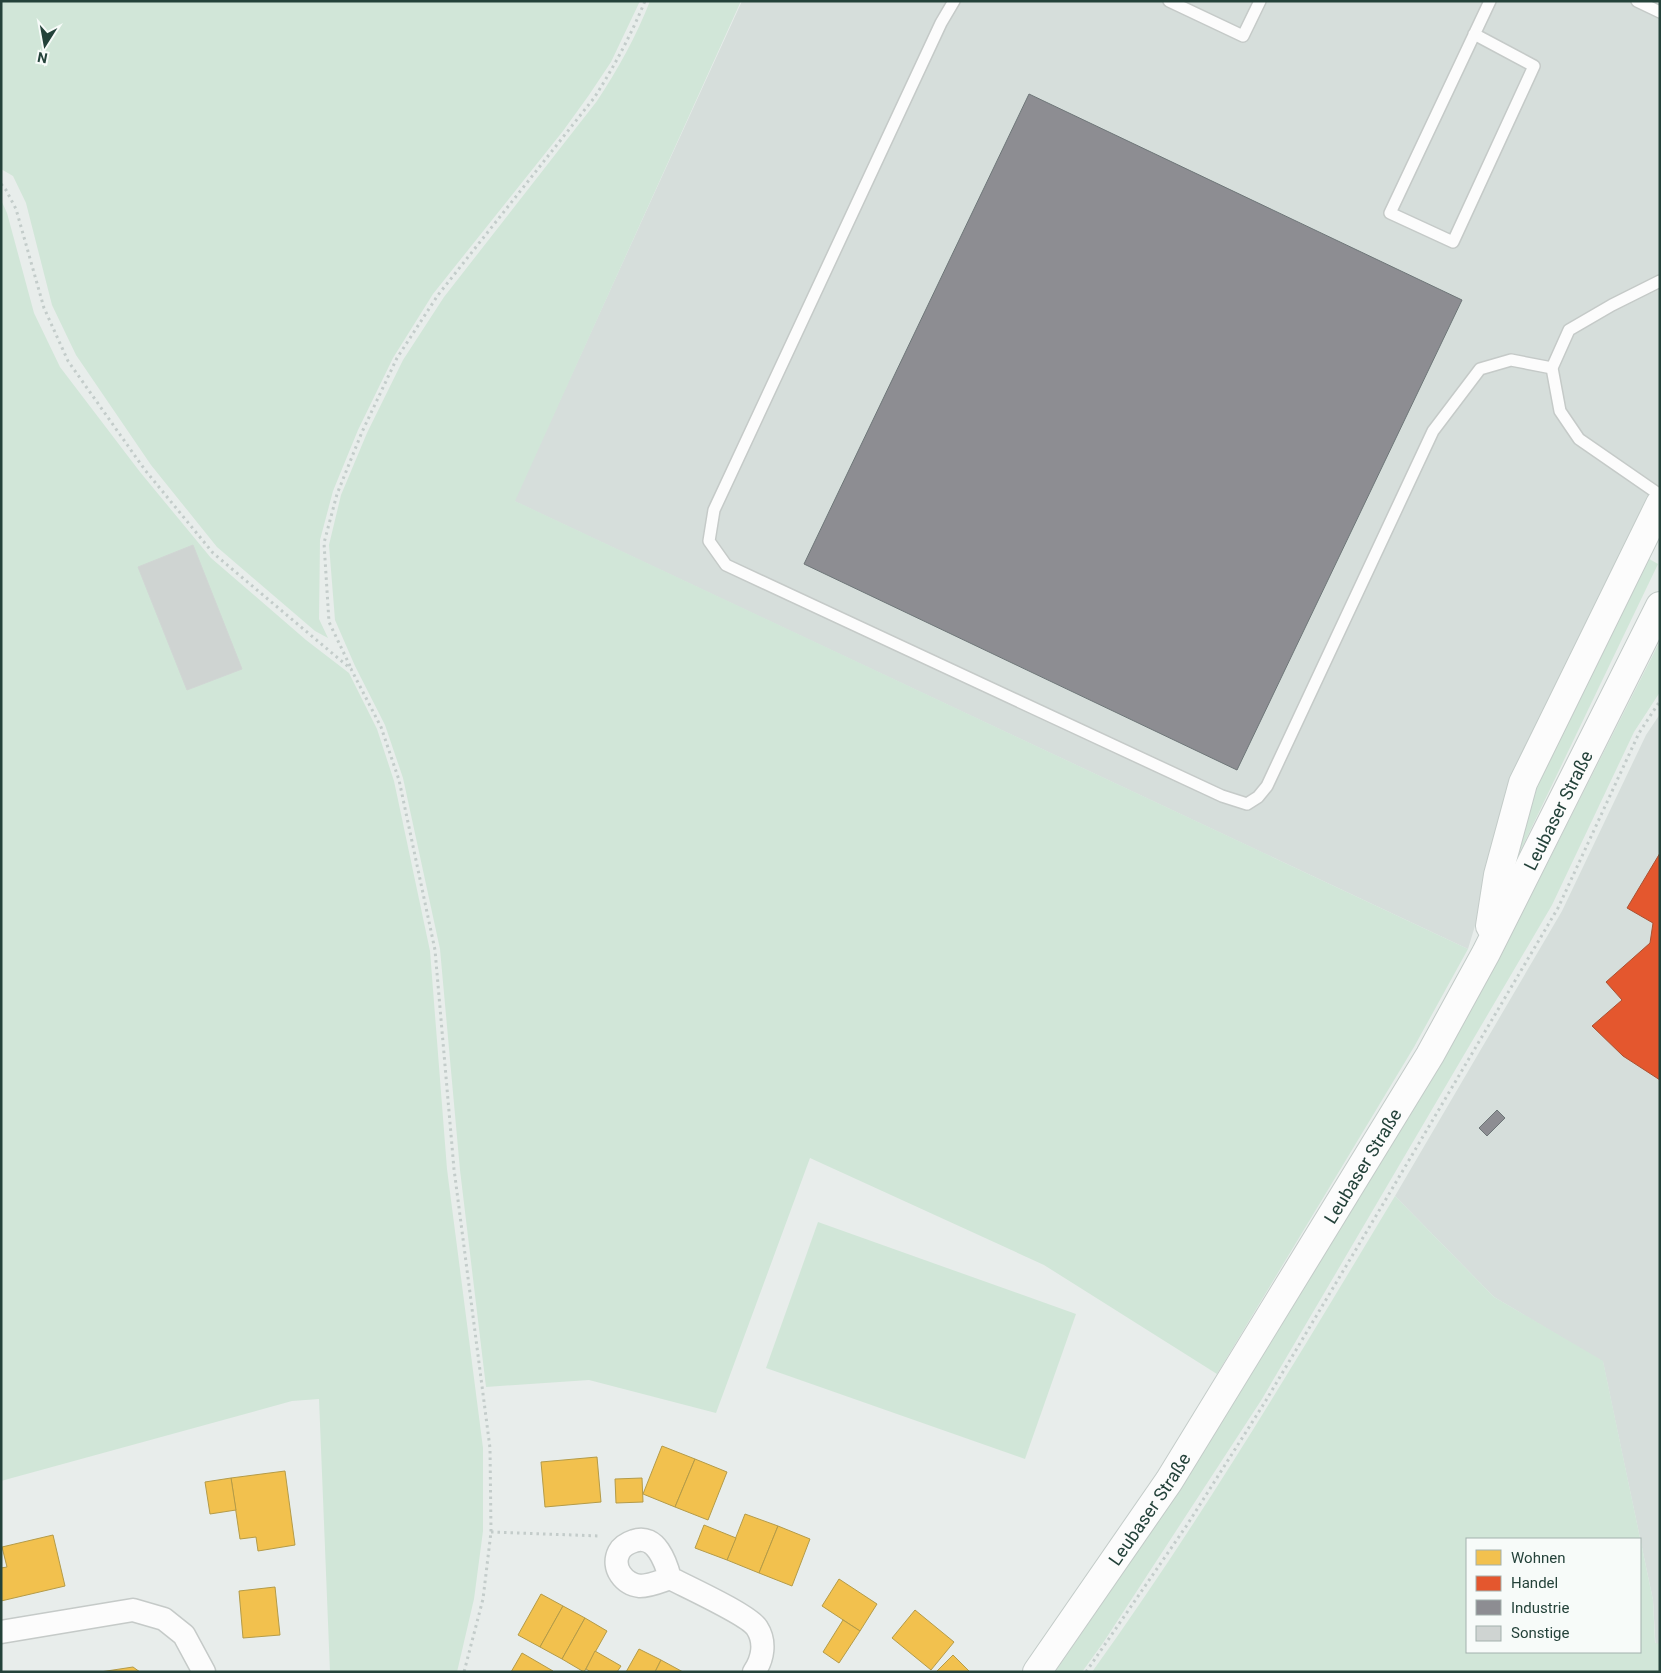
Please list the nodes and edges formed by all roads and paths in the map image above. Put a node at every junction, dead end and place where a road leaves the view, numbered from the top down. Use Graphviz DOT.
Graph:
graph roads {
  1 [pos="645,1"];
  2 [pos="954,1"];
  3 [pos="1169,1"];
  4 [pos="1260,1"];
  5 [pos="1490,1"];
  6 [pos="1637,1"];
  7 [pos="1660,12"];
  8 [pos="1474,34"];
  9 [pos="1,184"];
  10 [pos="1660,282"];
  11 [pos="1552,368"];
  12 [pos="1660,495"];
  13 [pos="1660,504"];
  14 [pos="1660,606"];
  15 [pos="351,668"];
  16 [pos="1660,701"];
  17 [pos="1486,953"];
  18 [pos="491,1532"];
  19 [pos="626,1544"];
  20 [pos="670,1578"];
  21 [pos="1,1632"];
  22 [pos="204,1672"];
  23 [pos="464,1672"];
  24 [pos="754,1672"];
  25 [pos="1037,1672"];
  26 [pos="1086,1672"];
  1 -- 15 [label="path"];
  2 -- 11 [label="lane"];
  3 -- 4 [label="lane"];
  5 -- 8 [label="lane"];
  6 -- 7 [label="lane"];
  8 -- 8 [label="lane"];
  9 -- 15 [label="path"];
  10 -- 11 [label="lane"];
  11 -- 12 [label="lane"];
  13 -- 17 [label="main road"];
  14 -- 17 [label="main road, Leubaser Straße"];
  15 -- 18 [label="path"];
  16 -- 26 [label="path"];
  17 -- 25 [label="main road, Leubaser Straße"];
  18 -- 19 [label="path"];
  18 -- 23 [label="path"];
  19 -- 20 [label="street"];
  19 -- 20 [label="street"];
  20 -- 24 [label="street"];
  21 -- 22 [label="street"];
}
